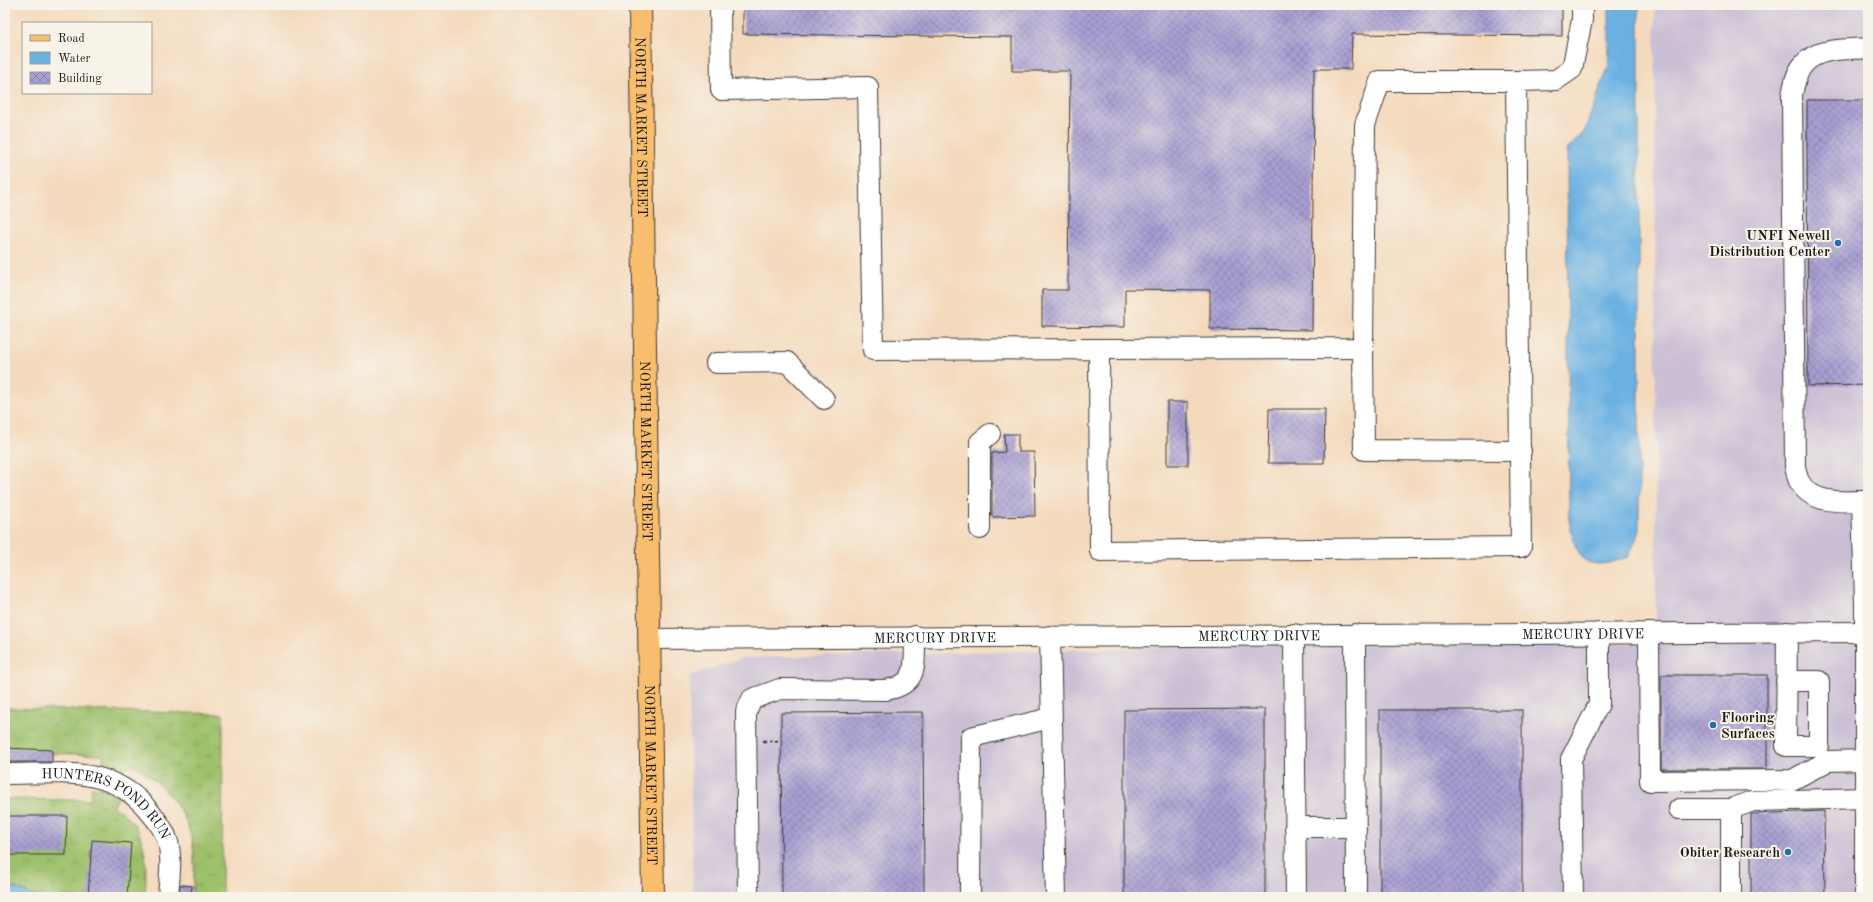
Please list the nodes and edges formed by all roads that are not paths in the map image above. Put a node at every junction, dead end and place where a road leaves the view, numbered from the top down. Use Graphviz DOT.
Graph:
graph roads {
  1 [pos="640,5"];
  2 [pos="720,5"];
  3 [pos="1582,5"];
  4 [pos="1868,48"];
  5 [pos="1516,81"];
  6 [pos="1363,348"];
  7 [pos="1099,349"];
  8 [pos="716,363"];
  9 [pos="824,399"];
  10 [pos="990,434"];
  11 [pos="1521,451"];
  12 [pos="1865,501"];
  13 [pos="980,529"];
  14 [pos="1866,544"];
  15 [pos="1787,632"];
  16 [pos="1866,632"];
  17 [pos="1600,633"];
  18 [pos="1649,633"];
  19 [pos="1294,634"];
  20 [pos="1355,634"];
  21 [pos="915,636"];
  22 [pos="1050,636"];
  23 [pos="651,638"];
  24 [pos="1786,680"];
  25 [pos="1051,718"];
  26 [pos="1823,753"];
  27 [pos="1866,771"];
  28 [pos="5,774"];
  29 [pos="1865,798"];
  30 [pos="1680,809"];
  31 [pos="1731,809"];
  32 [pos="1295,827"];
  33 [pos="1356,827"];
  34 [pos="1867,840"];
  35 [pos="168,897"];
  36 [pos="653,897"];
  37 [pos="748,897"];
  38 [pos="970,897"];
  39 [pos="1056,897"];
  40 [pos="1296,897"];
  41 [pos="1356,897"];
  42 [pos="1573,897"];
  43 [pos="1731,897"];
  44 [pos="1865,897"];
  1 -- 23 [label="main road, NORTH MARKET STREET"];
  2 -- 7 [label="street"];
  3 -- 5 [label="street"];
  4 -- 12 [label="street"];
  5 -- 6 [label="street"];
  5 -- 11 [label="street"];
  6 -- 7 [label="street"];
  6 -- 11 [label="street"];
  7 -- 11 [label="street"];
  8 -- 9 [label="street"];
  10 -- 13 [label="street"];
  12 -- 14 [label="street"];
  14 -- 16 [label="street"];
  15 -- 16 [label="street, MERCURY DRIVE"];
  15 -- 18 [label="street, MERCURY DRIVE"];
  15 -- 24 [label="street"];
  16 -- 27 [label="street"];
  17 -- 18 [label="street, MERCURY DRIVE"];
  17 -- 20 [label="street, MERCURY DRIVE"];
  17 -- 42 [label="street"];
  18 -- 26 [label="street"];
  19 -- 20 [label="street, MERCURY DRIVE"];
  19 -- 22 [label="street, MERCURY DRIVE"];
  19 -- 32 [label="street"];
  20 -- 33 [label="street"];
  21 -- 22 [label="street, MERCURY DRIVE"];
  21 -- 23 [label="street, MERCURY DRIVE"];
  21 -- 37 [label="street"];
  22 -- 25 [label="street"];
  23 -- 36 [label="main road, NORTH MARKET STREET"];
  24 -- 26 [label="street"];
  24 -- 26 [label="street"];
  25 -- 38 [label="street"];
  25 -- 39 [label="street"];
  26 -- 27 [label="street"];
  27 -- 29 [label="street"];
  28 -- 35 [label="street, HUNTERS POND RUN"];
  29 -- 31 [label="street"];
  29 -- 34 [label="street"];
  30 -- 31 [label="street"];
  31 -- 43 [label="street"];
  32 -- 33 [label="street"];
  32 -- 40 [label="street"];
  33 -- 41 [label="street"];
  34 -- 44 [label="street"];
}
